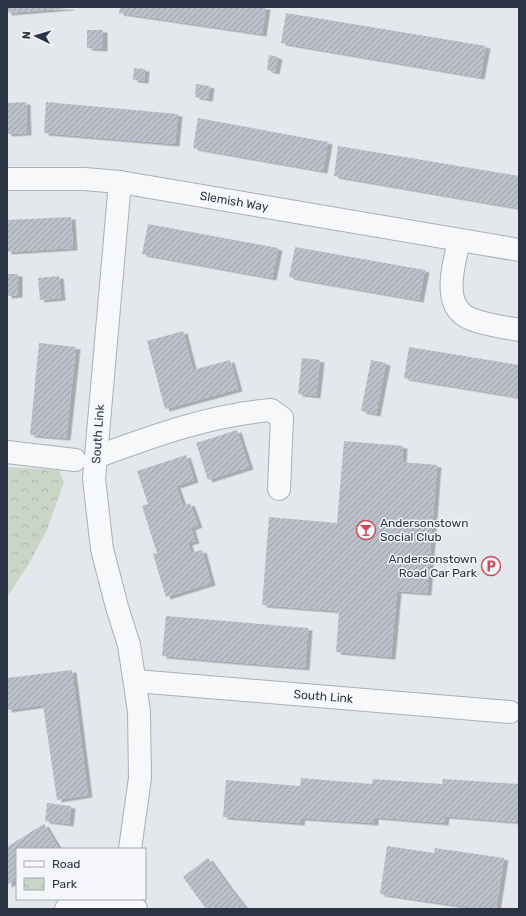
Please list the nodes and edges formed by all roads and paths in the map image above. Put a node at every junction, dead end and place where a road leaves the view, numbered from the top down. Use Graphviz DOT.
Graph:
graph roads {
  1 [pos="7,180"];
  2 [pos="120,182"];
  3 [pos="459,241"];
  4 [pos="519,250"];
  5 [pos="519,330"];
  6 [pos="7,452"];
  7 [pos="85,458"];
  8 [pos="279,489"];
  9 [pos="136,681"];
  10 [pos="510,712"];
  11 [pos="130,848"];
  12 [pos="123,903"];
  13 [pos="66,909"];
  1 -- 2 [label="street, Slemish Way"];
  2 -- 3 [label="street, Slemish Way"];
  2 -- 7 [label="street, South Link"];
  3 -- 4 [label="street, Slemish Way"];
  3 -- 5 [label="street"];
  6 -- 7 [label="street"];
  7 -- 8 [label="street"];
  7 -- 9 [label="street, South Link"];
  9 -- 10 [label="street, South Link"];
  9 -- 11 [label="street, South Link"];
  12 -- 13 [label="street"];
}
